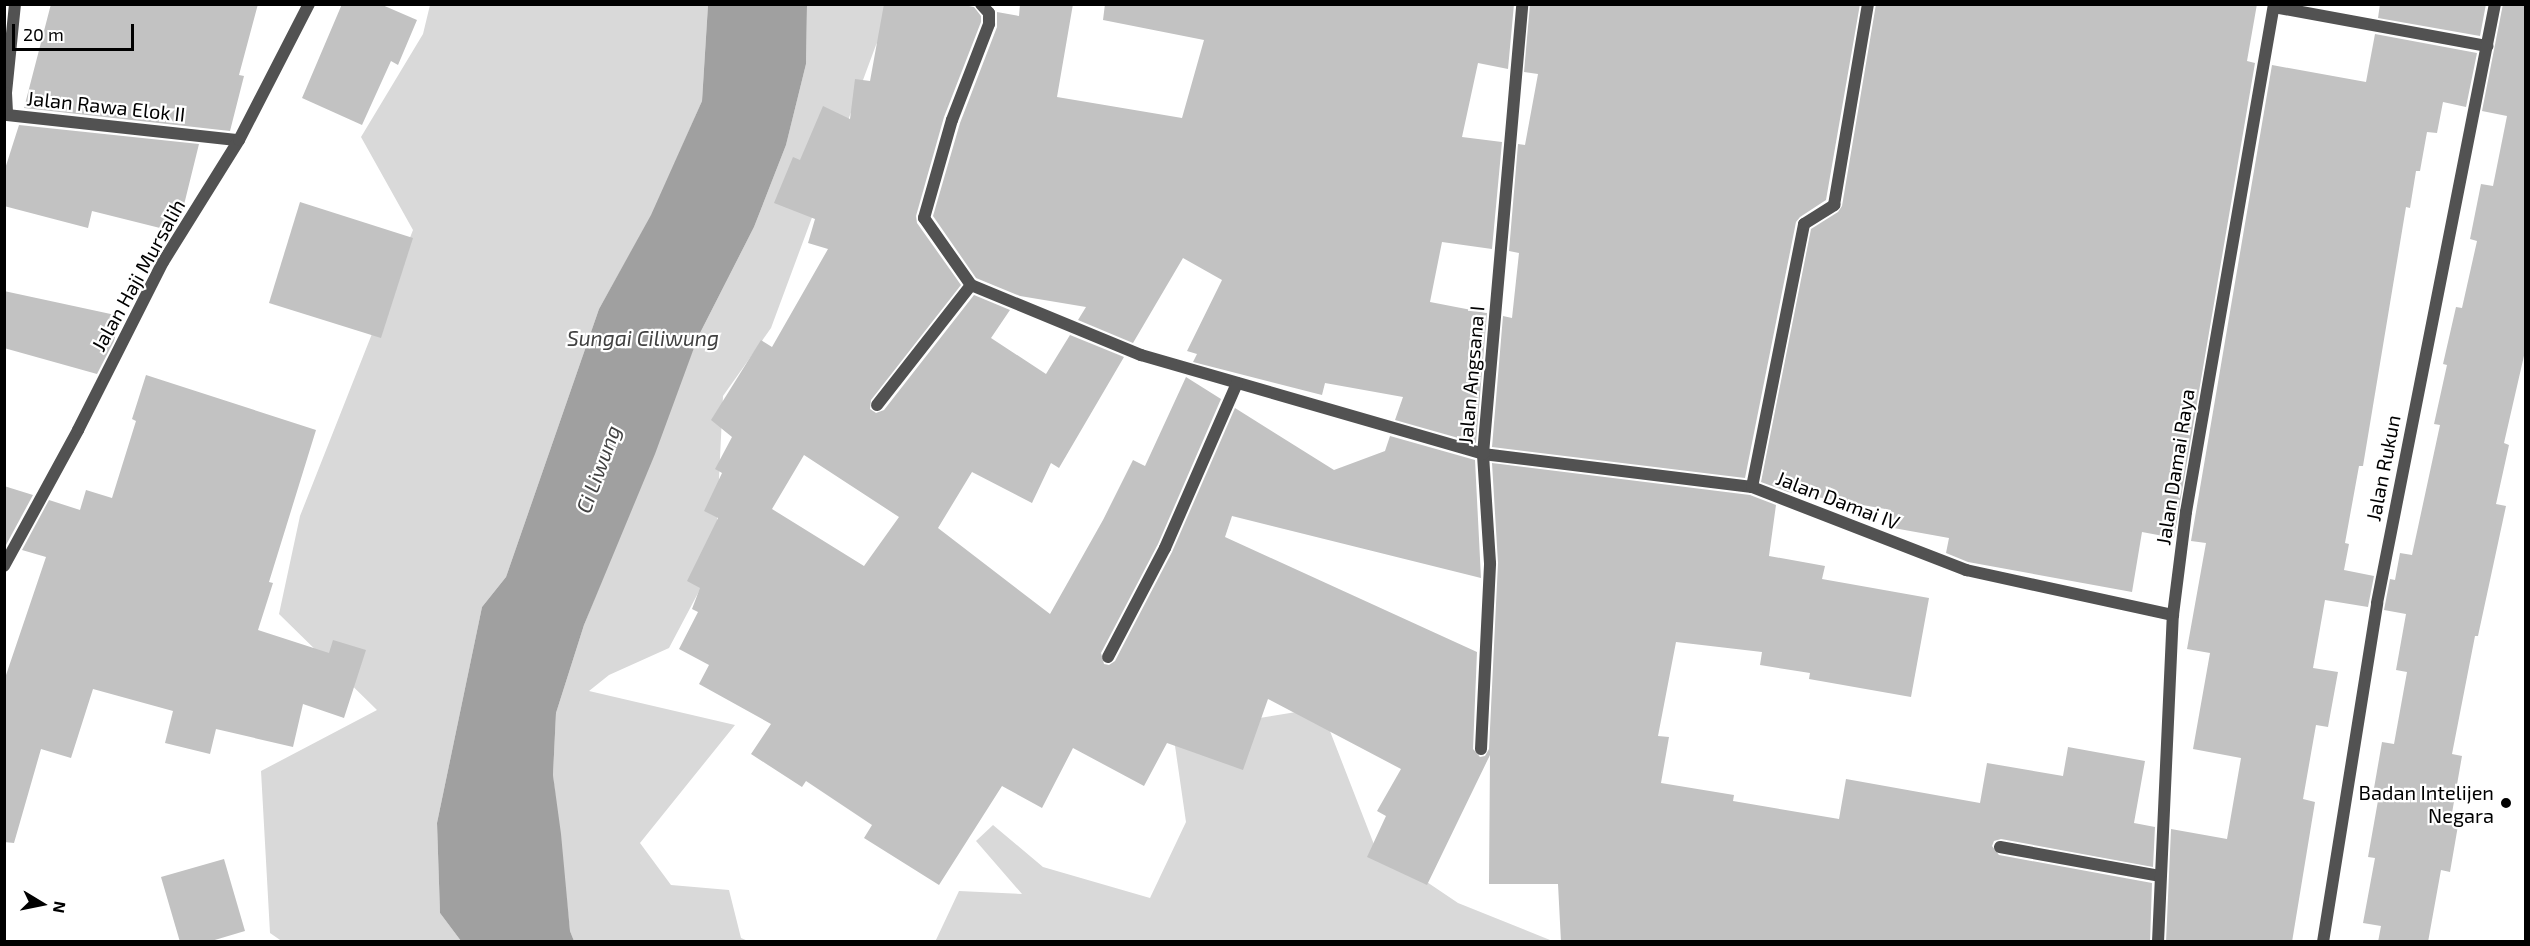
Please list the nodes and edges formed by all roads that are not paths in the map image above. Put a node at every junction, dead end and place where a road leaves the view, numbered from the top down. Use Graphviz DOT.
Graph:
graph roads {
  1 [pos="15,4"];
  2 [pos="309,4"];
  3 [pos="981,4"];
  4 [pos="1522,4"];
  5 [pos="1868,4"];
  6 [pos="2495,4"];
  7 [pos="2274,6"];
  8 [pos="2487,46"];
  9 [pos="6,114"];
  10 [pos="239,140"];
  11 [pos="971,285"];
  12 [pos="1237,383"];
  13 [pos="877,405"];
  14 [pos="1483,454"];
  15 [pos="1752,487"];
  16 [pos="4,566"];
  17 [pos="2173,615"];
  18 [pos="1108,657"];
  19 [pos="1481,749"];
  20 [pos="2000,847"];
  21 [pos="2159,876"];
  22 [pos="2158,942"];
  23 [pos="2323,942"];
  1 -- 9 [label="street, Jalan Rawa Elok II"];
  2 -- 10 [label="street, Jalan Haji Mursalih"];
  3 -- 11 [label="street"];
  4 -- 14 [label="street, Jalan Angsana I"];
  5 -- 15 [label="street"];
  6 -- 8 [label="street, Jalan Rukun"];
  7 -- 8 [label="street"];
  7 -- 17 [label="street, Jalan Damai Raya"];
  8 -- 23 [label="street, Jalan Rukun"];
  9 -- 10 [label="street, Jalan Rawa Elok II"];
  10 -- 16 [label="street, Jalan Haji Mursalih"];
  11 -- 12 [label="street, Jalan Damai IV"];
  11 -- 13 [label="street"];
  12 -- 14 [label="street, Jalan Damai IV"];
  12 -- 18 [label="street"];
  14 -- 15 [label="street, Jalan Damai IV"];
  14 -- 19 [label="street, Jalan Angsana I"];
  15 -- 17 [label="street, Jalan Damai IV"];
  17 -- 21 [label="street, Jalan Damai Raya"];
  20 -- 21 [label="street"];
  21 -- 22 [label="street, Jalan Damai Raya"];
}
